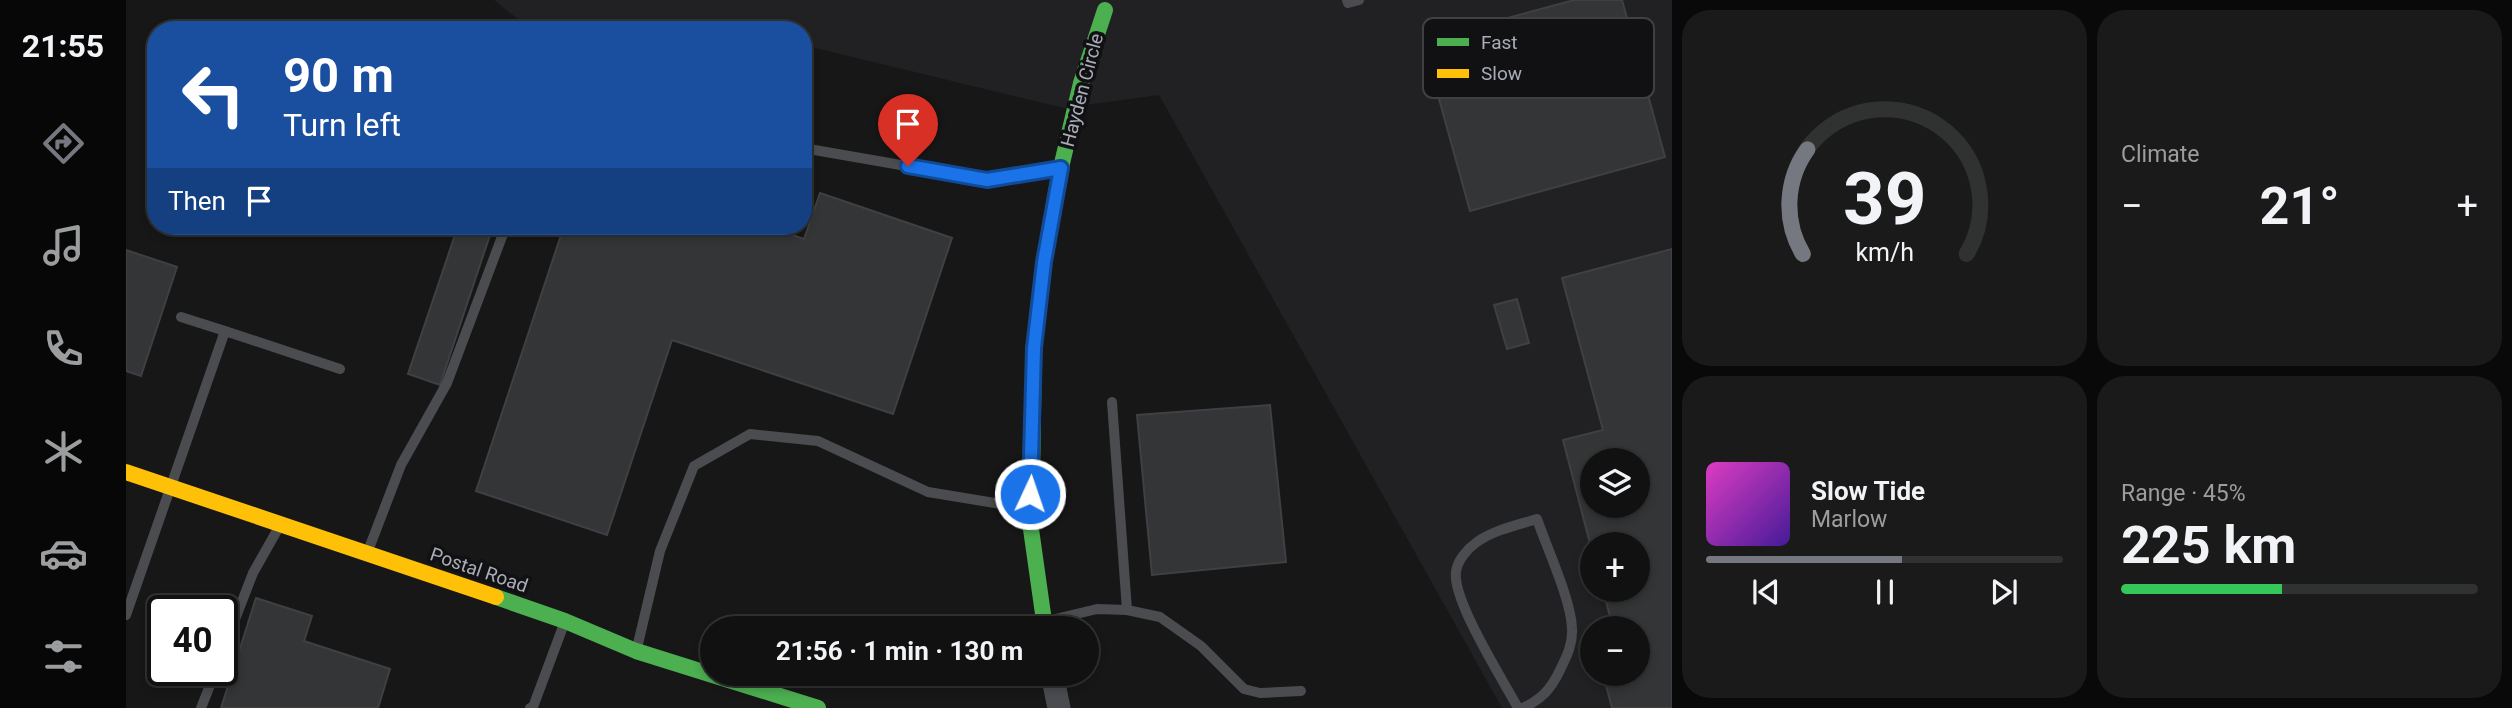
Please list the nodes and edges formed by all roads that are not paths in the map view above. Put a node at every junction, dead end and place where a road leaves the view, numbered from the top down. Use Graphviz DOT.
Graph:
graph roads {
  1 [pos="1346,0"];
  2 [pos="1359,0"];
  3 [pos="1102,5"];
  4 [pos="812,150"];
  5 [pos="1061,168"];
  6 [pos="503,235"];
  7 [pos="181,317"];
  8 [pos="225,331"];
  9 [pos="340,369"];
  10 [pos="1112,402"];
  11 [pos="126,472"];
  12 [pos="170,487"];
  13 [pos="1028,508"];
  14 [pos="281,524"];
  15 [pos="367,554"];
  16 [pos="1127,610"];
  17 [pos="238,612"];
  18 [pos="126,615"];
  19 [pos="1044,616"];
  20 [pos="1074,616"];
  21 [pos="565,621"];
  22 [pos="636,651"];
  23 [pos="210,686"];
  24 [pos="1054,686"];
  25 [pos="1301,691"];
  26 [pos="201,708"];
  27 [pos="533,708"];
  28 [pos="818,708"];
  29 [pos="1059,708"];
  30 [pos="1518,708"];
  31 [pos="1523,708"];
  1 -- 2 [label="lane"];
  3 -- 5 [label="street, Hayden Circle"];
  4 -- 5 [label="lane"];
  5 -- 13 [label="street, Hayden Circle"];
  6 -- 15 [label="lane"];
  7 -- 8 [label="lane"];
  8 -- 9 [label="lane"];
  8 -- 12 [label="lane"];
  10 -- 16 [label="lane"];
  11 -- 12 [label="street, Postal Road"];
  12 -- 14 [label="street, Postal Road"];
  12 -- 18 [label="lane"];
  13 -- 19 [label="street, Hayden Circle"];
  13 -- 22 [label="lane"];
  14 -- 15 [label="street, Postal Road"];
  14 -- 17 [label="lane"];
  15 -- 21 [label="street, Postal Road"];
  16 -- 20 [label="lane"];
  16 -- 25 [label="lane"];
  21 -- 22 [label="street, Postal Road"];
  21 -- 27 [label="lane"];
  22 -- 28 [label="street, Postal Road"];
  23 -- 26 [label="lane"];
  24 -- 29 [label="street"];
  30 -- 31 [label="lane"];
}
